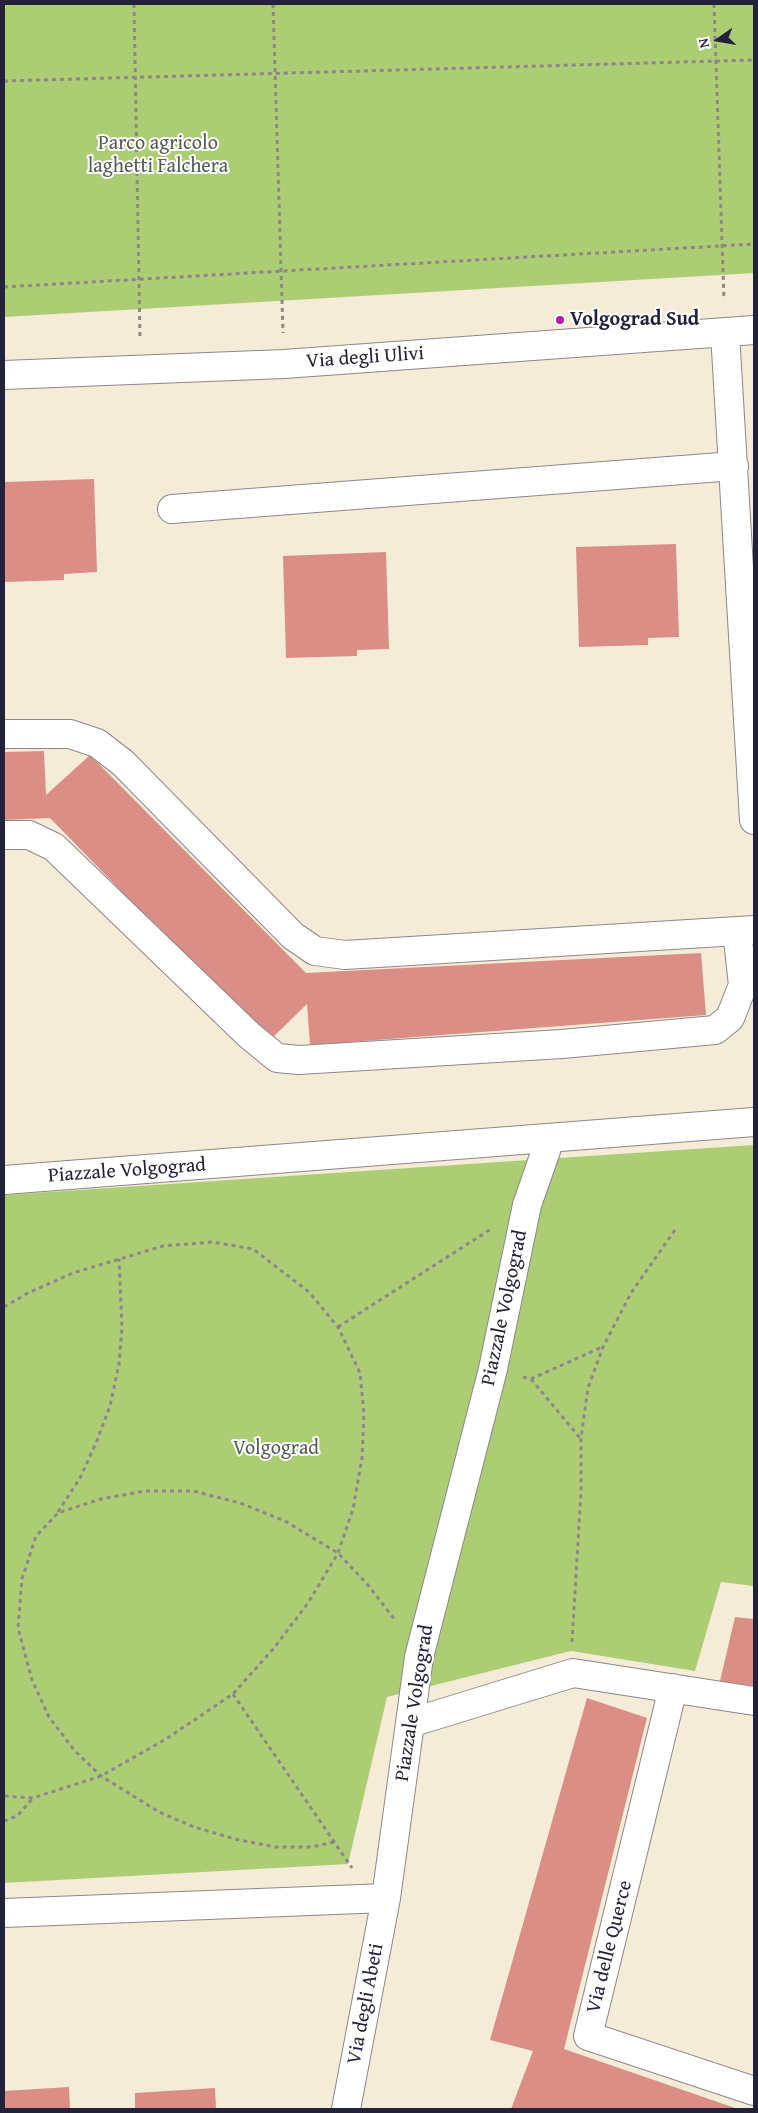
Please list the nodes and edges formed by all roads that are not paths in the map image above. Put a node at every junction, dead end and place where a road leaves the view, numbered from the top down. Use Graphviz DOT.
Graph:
graph roads {
  1 [pos="754,330"];
  2 [pos="725,333"];
  3 [pos="4,375"];
  4 [pos="734,466"];
  5 [pos="172,509"];
  6 [pos="4,734"];
  7 [pos="754,820"];
  8 [pos="4,835"];
  9 [pos="746,931"];
  10 [pos="754,1122"];
  11 [pos="550,1139"];
  12 [pos="4,1180"];
  13 [pos="673,1688"];
  14 [pos="754,1701"];
  15 [pos="410,1723"];
  16 [pos="386,1898"];
  17 [pos="4,1914"];
  18 [pos="754,2091"];
  19 [pos="346,2109"];
  1 -- 2 [label="street, Via degli Ulivi"];
  2 -- 3 [label="street, Via degli Ulivi"];
  2 -- 4 [label="street"];
  4 -- 5 [label="street"];
  4 -- 7 [label="street"];
  6 -- 9 [label="street"];
  8 -- 9 [label="street"];
  10 -- 11 [label="street, Piazzale Volgograd"];
  11 -- 12 [label="street, Piazzale Volgograd"];
  11 -- 15 [label="street, Piazzale Volgograd"];
  13 -- 14 [label="street"];
  13 -- 15 [label="street"];
  13 -- 18 [label="street, Via delle Querce"];
  15 -- 16 [label="street, Piazzale Volgograd"];
  16 -- 17 [label="street"];
  16 -- 19 [label="street, Via degli Abeti"];
}
